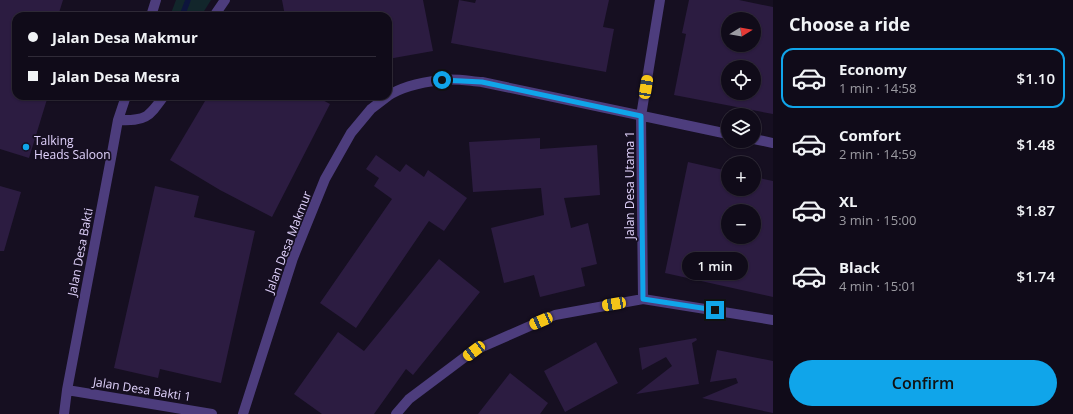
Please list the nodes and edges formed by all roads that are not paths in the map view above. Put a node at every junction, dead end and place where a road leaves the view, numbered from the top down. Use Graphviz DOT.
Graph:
graph roads {
  1 [pos="156,0"];
  2 [pos="225,0"];
  3 [pos="660,0"];
  4 [pos="152,12"];
  5 [pos="217,12"];
  6 [pos="392,93"];
  7 [pos="125,100"];
  8 [pos="161,100"];
  9 [pos="383,100"];
  10 [pos="641,116"];
  11 [pos="118,120"];
  12 [pos="721,133"];
  13 [pos="761,141"];
  14 [pos="773,143"];
  15 [pos="643,299"];
  16 [pos="773,320"];
  17 [pos="67,390"];
  18 [pos="64,414"];
  19 [pos="212,414"];
  20 [pos="243,414"];
  21 [pos="396,414"];
  1 -- 4 [label="street"];
  2 -- 5 [label="street"];
  3 -- 10 [label="street, Jalan Desa Utama 1"];
  6 -- 10 [label="street, Jalan Desa Makmur"];
  7 -- 11 [label="street, Jalan Desa Bakti"];
  8 -- 11 [label="street"];
  9 -- 20 [label="street, Jalan Desa Makmur"];
  10 -- 12 [label="street, Jalan Desa Makmur"];
  10 -- 15 [label="street, Jalan Desa Utama 1"];
  11 -- 17 [label="street, Jalan Desa Bakti"];
  13 -- 14 [label="street"];
  15 -- 16 [label="street"];
  15 -- 21 [label="street"];
  17 -- 18 [label="street, Jalan Desa Bakti"];
  17 -- 19 [label="street, Jalan Desa Bakti 1"];
}
